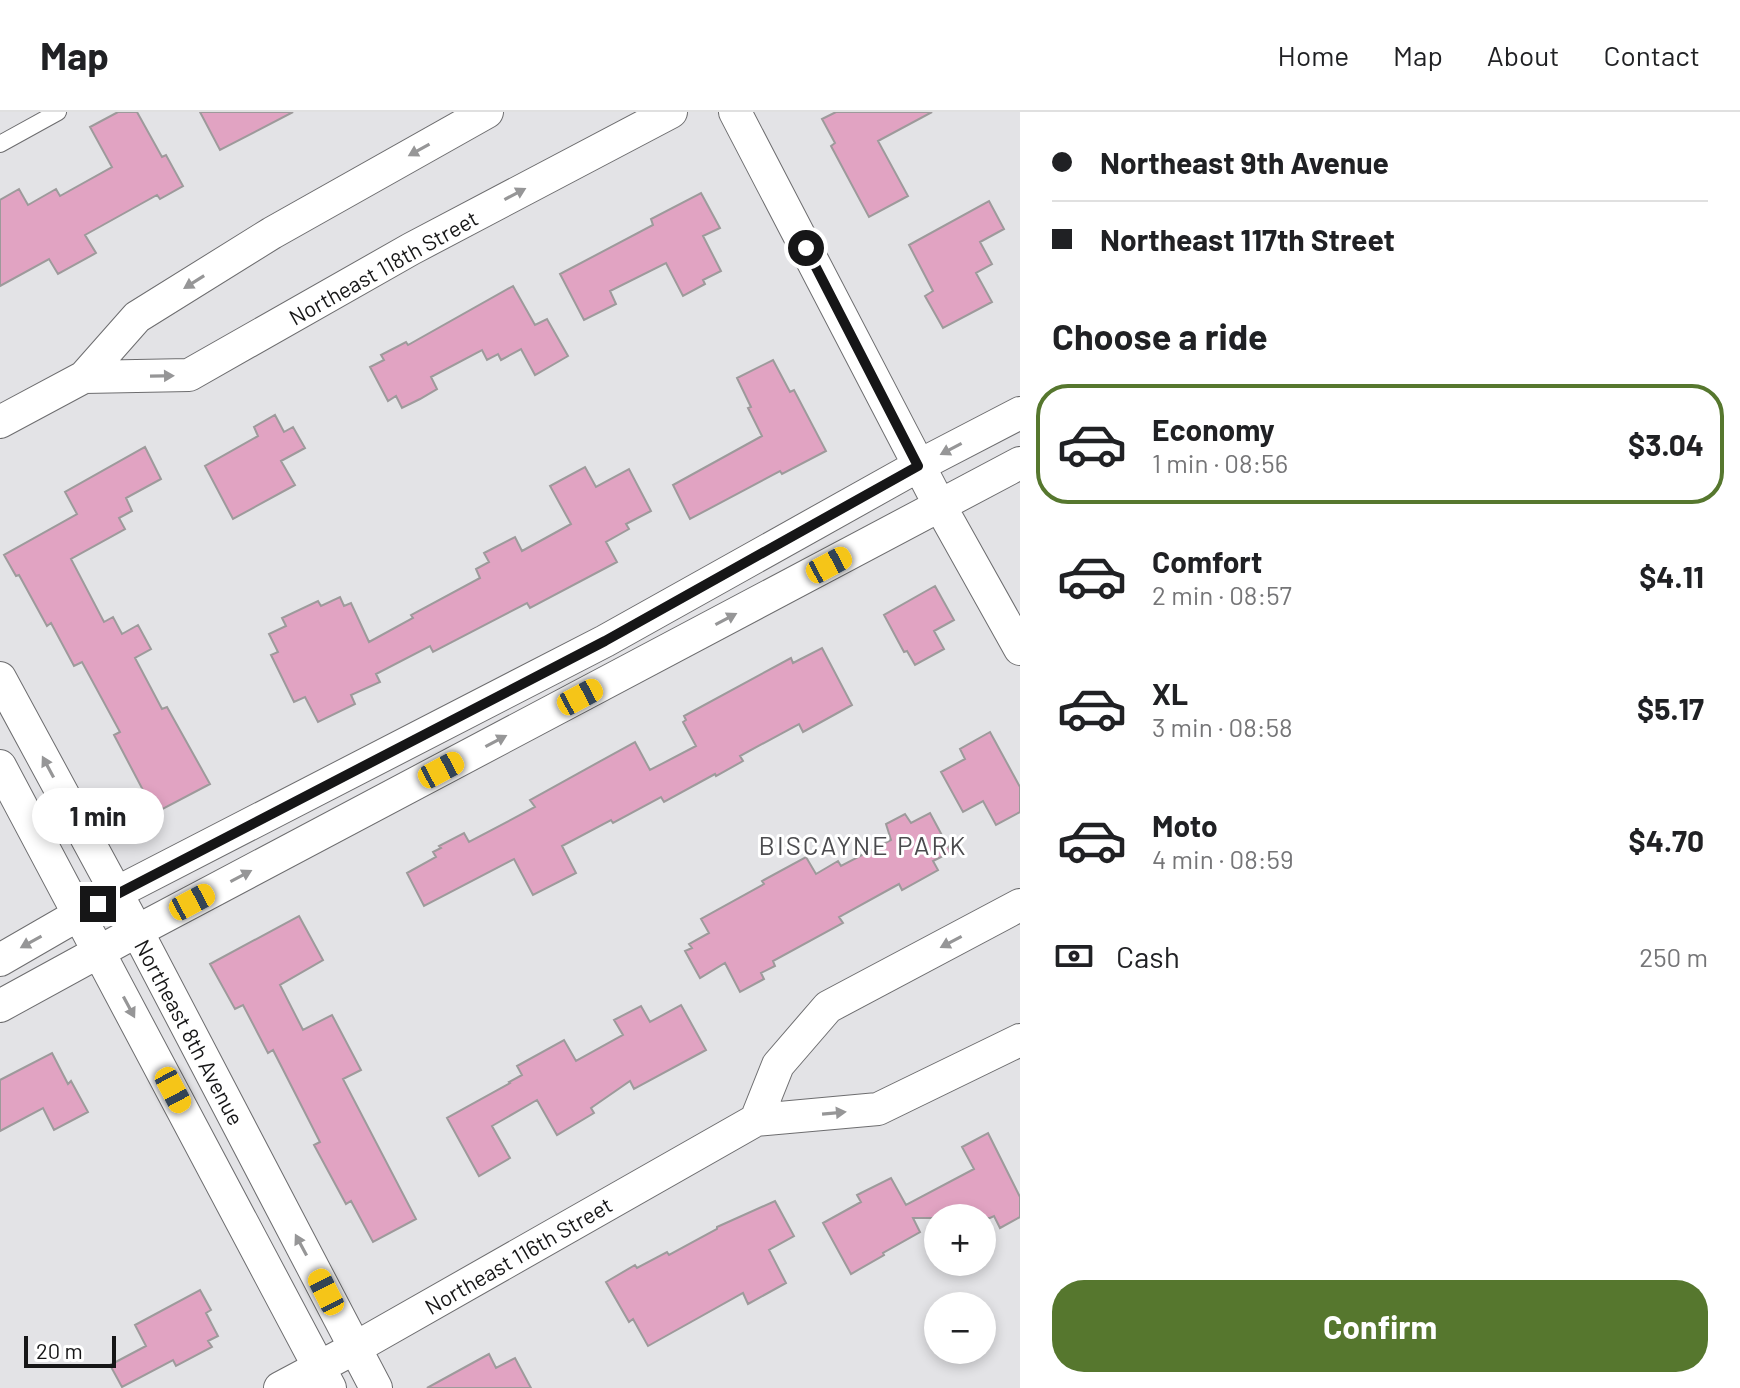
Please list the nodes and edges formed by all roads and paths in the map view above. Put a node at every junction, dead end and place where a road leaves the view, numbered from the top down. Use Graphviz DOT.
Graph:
graph roads {
  1 [pos="58,112"];
  2 [pos="487,112"];
  3 [pos="671,112"];
  4 [pos="735,112"];
  5 [pos="0,144"];
  6 [pos="84,377"];
  7 [pos="1020,413"];
  8 [pos="0,422"];
  9 [pos="1020,463"];
  10 [pos="918,466"];
  11 [pos="940,506"];
  12 [pos="1020,649"];
  13 [pos="0,678"];
  14 [pos="0,766"];
  15 [pos="116,893"];
  16 [pos="1020,905"];
  17 [pos="80,915"];
  18 [pos="137,931"];
  19 [pos="99,952"];
  20 [pos="0,960"];
  21 [pos="0,1006"];
  22 [pos="1020,1040"];
  23 [pos="756,1120"];
  24 [pos="355,1348"];
  25 [pos="325,1377"];
  26 [pos="280,1388"];
  27 [pos="376,1388"];
  1 -- 5 [label="lane"];
  2 -- 6 [label="street, Northeast 118th Street, one-way"];
  6 -- 3 [label="street, Northeast 118th Street, one-way"];
  4 -- 10 [label="street"];
  6 -- 8 [label="street, Northeast 118th Street"];
  7 -- 10 [label="street, one-way"];
  9 -- 11 [label="street"];
  10 -- 11 [label="street"];
  10 -- 15 [label="street"];
  11 -- 12 [label="street"];
  18 -- 11 [label="street, one-way"];
  15 -- 13 [label="street, Northeast 8th Avenue, one-way"];
  14 -- 17 [label="street, Northeast 8th Avenue"];
  15 -- 17 [label="street"];
  15 -- 18 [label="street, Northeast 8th Avenue"];
  16 -- 23 [label="street, one-way"];
  17 -- 19 [label="street, Northeast 8th Avenue"];
  17 -- 20 [label="street, one-way"];
  18 -- 19 [label="street"];
  24 -- 18 [label="street, Northeast 8th Avenue, one-way"];
  19 -- 21 [label="street"];
  19 -- 25 [label="street, Northeast 8th Avenue, one-way"];
  23 -- 22 [label="street, Northeast 116th Street, one-way"];
  23 -- 24 [label="street, Northeast 116th Street"];
  24 -- 25 [label="street, Northeast 116th Street"];
  24 -- 27 [label="street, Northeast 8th Avenue"];
  25 -- 26 [label="street, Northeast 116th Street"];
}
